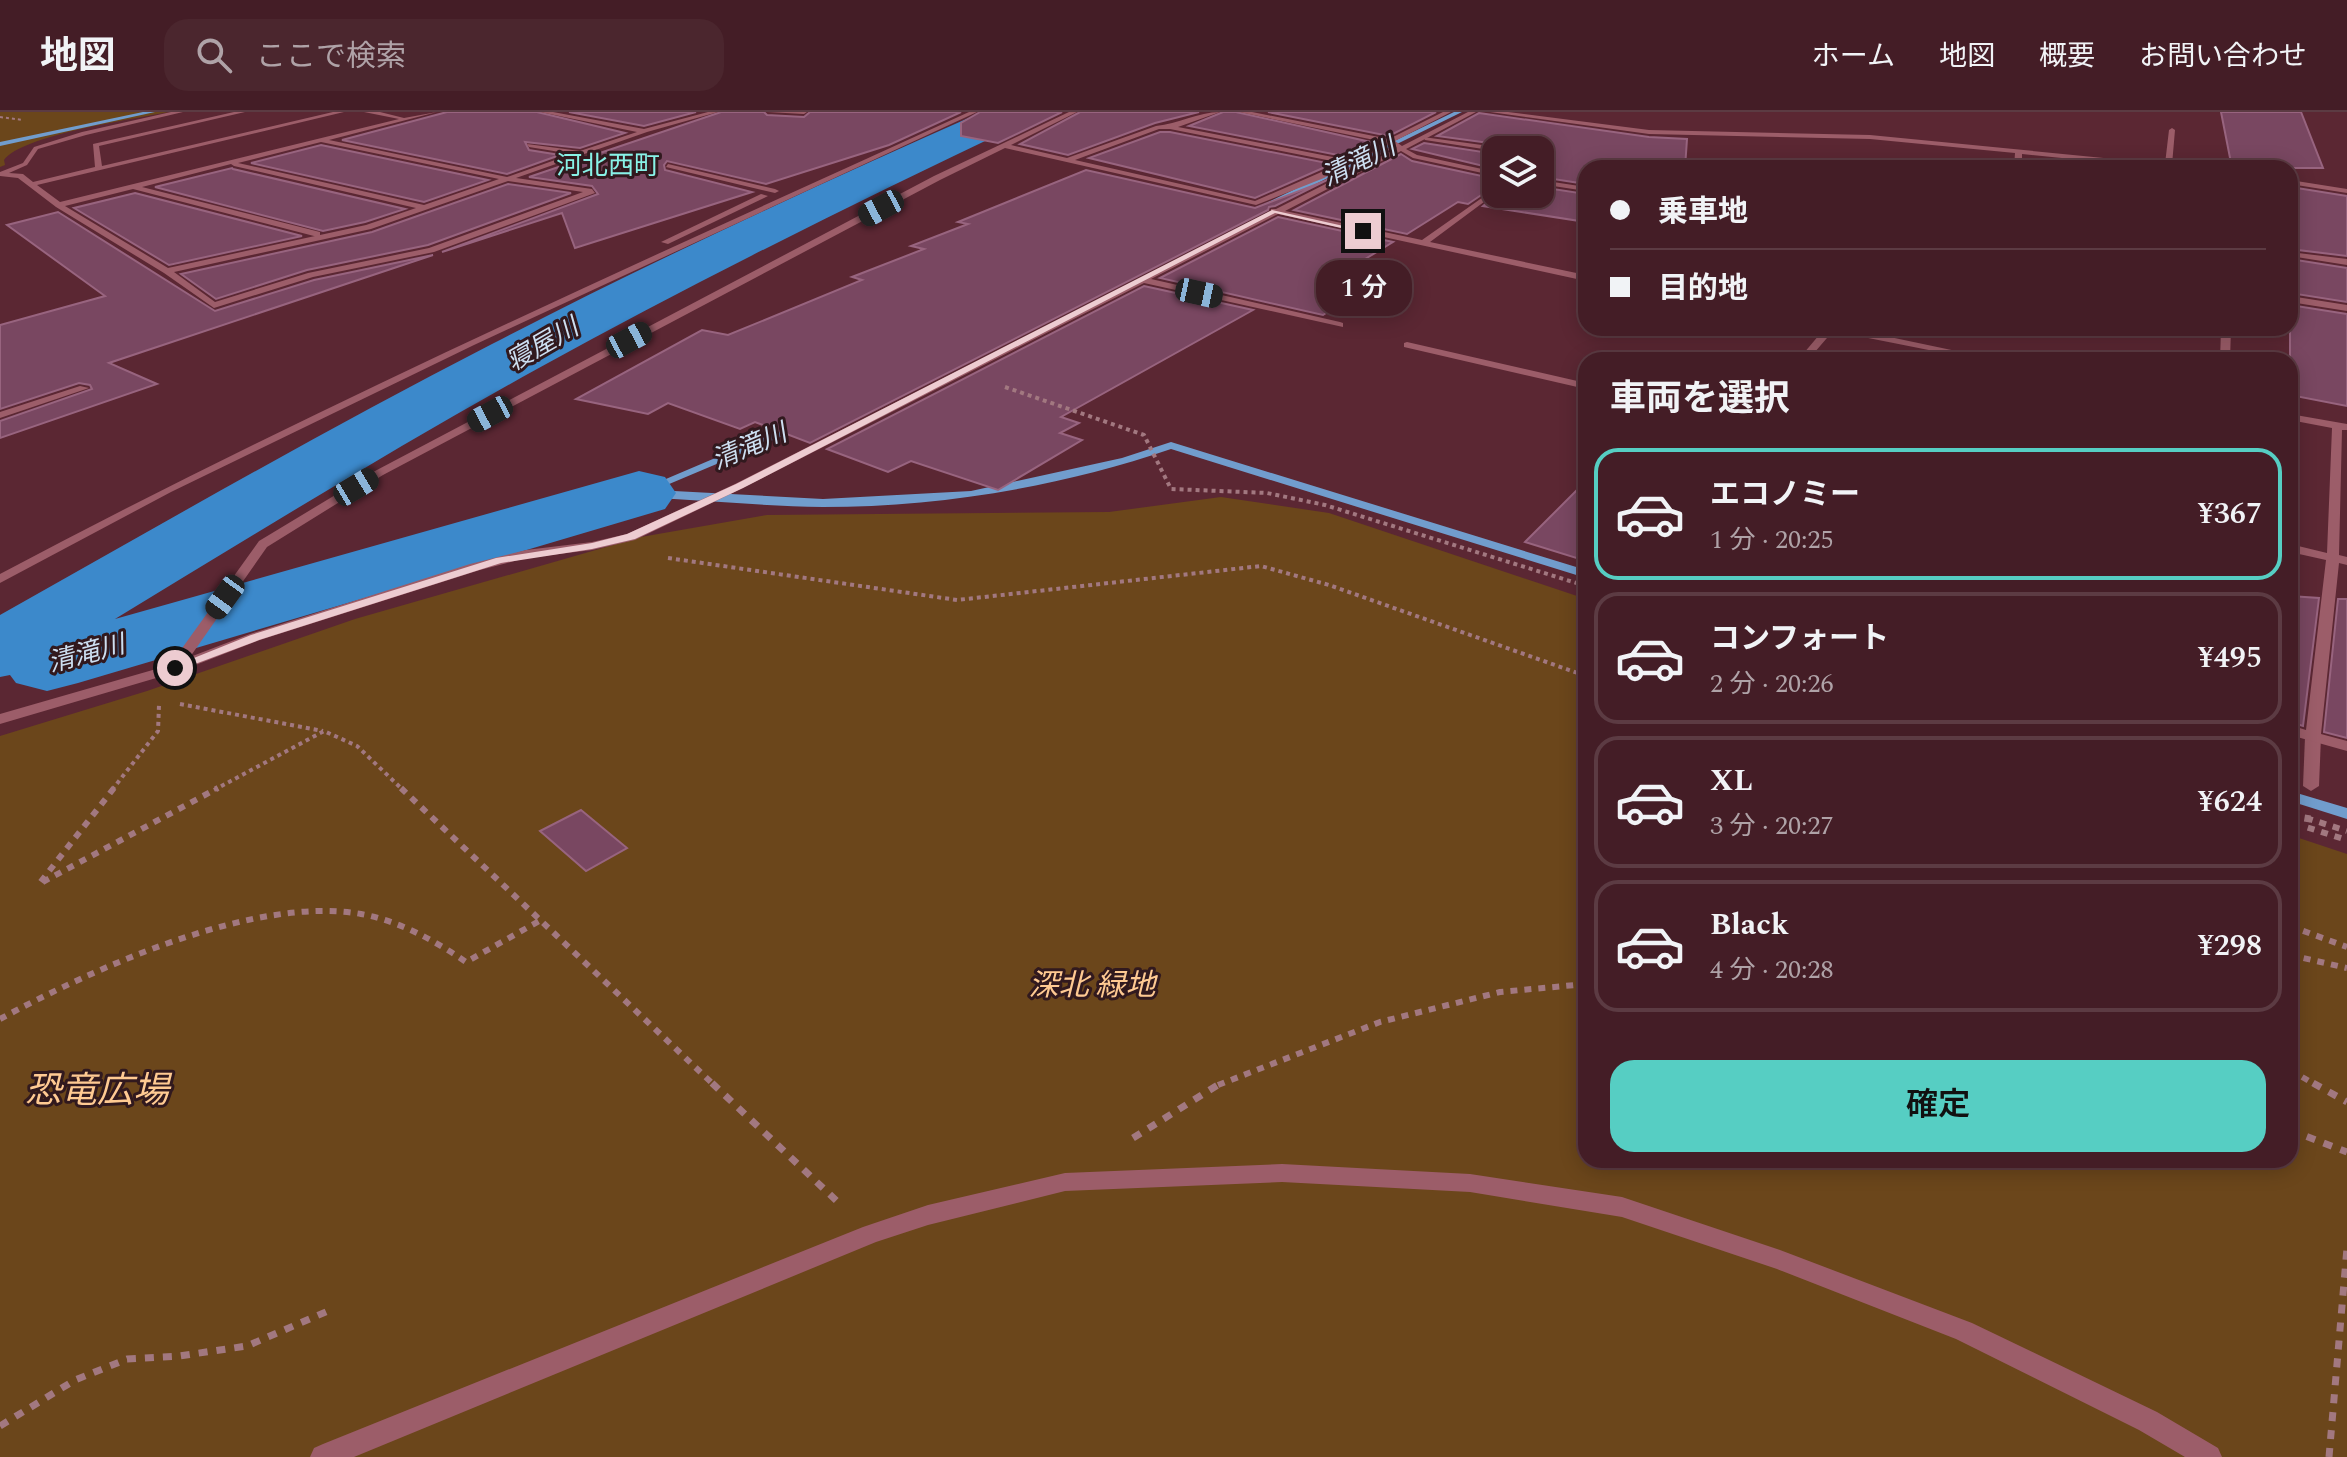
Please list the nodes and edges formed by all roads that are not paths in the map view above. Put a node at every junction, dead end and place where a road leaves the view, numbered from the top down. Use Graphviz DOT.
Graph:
graph roads {
  1 [pos="180,112"];
  2 [pos="242,112"];
  3 [pos="341,112"];
  4 [pos="367,112"];
  5 [pos="434,112"];
  6 [pos="543,112"];
  7 [pos="715,112"];
  8 [pos="770,112"];
  9 [pos="804,112"];
  10 [pos="974,112"];
  11 [pos="1074,112"];
  12 [pos="1217,112"];
  13 [pos="1242,112"];
  14 [pos="1448,112"];
  15 [pos="1473,112"];
  16 [pos="1493,112"];
  17 [pos="408,118"];
  18 [pos="958,119"];
  19 [pos="1170,127"];
  20 [pos="2172,130"];
  21 [pos="645,131"];
  22 [pos="1425,138"];
  23 [pos="320,140"];
  24 [pos="1390,141"];
  25 [pos="529,145"];
  26 [pos="1002,145"];
  27 [pos="1482,147"];
  28 [pos="869,149"];
  29 [pos="1404,149"];
  30 [pos="2019,150"];
  31 [pos="580,153"];
  32 [pos="1070,159"];
  33 [pos="2018,160"];
  34 [pos="2100,160"];
  35 [pos="2169,160"];
  36 [pos="1348,162"];
  37 [pos="229,163"];
  38 [pos="668,166"];
  39 [pos="99,169"];
  40 [pos="1482,171"];
  41 [pos="1,174"];
  42 [pos="508,179"];
  43 [pos="33,184"];
  44 [pos="1554,184"];
  45 [pos="788,185"];
  46 [pos="2298,186"];
  47 [pos="132,187"];
  48 [pos="1578,188"];
  49 [pos="775,191"];
  50 [pos="2347,191"];
  51 [pos="1482,200"];
  52 [pos="59,205"];
  53 [pos="426,208"];
  54 [pos="1274,211"];
  55 [pos="324,235"];
  56 [pos="1422,244"];
  57 [pos="2298,255"];
  58 [pos="2347,262"];
  59 [pos="164,269"];
  60 [pos="1578,276"];
  61 [pos="1143,280"];
  62 [pos="2298,300"];
  63 [pos="2347,308"];
  64 [pos="513,324"];
  65 [pos="1340,325"];
  66 [pos="1824,336"];
  67 [pos="1871,336"];
  68 [pos="1407,345"];
  69 [pos="1810,352"];
  70 [pos="1951,352"];
  71 [pos="1578,384"];
  72 [pos="84,388"];
  73 [pos="0,415"];
  74 [pos="2298,418"];
  75 [pos="2342,426"];
  76 [pos="2298,550"];
  77 [pos="2333,558"];
  78 [pos="2347,561"];
  79 [pos="0,579"];
  80 [pos="175,668"];
  81 [pos="0,719"];
  82 [pos="2298,732"];
  83 [pos="2313,737"];
  84 [pos="2347,746"];
  85 [pos="2311,786"];
  86 [pos="323,1457"];
  87 [pos="2209,1457"];
  1 -- 41 [label="street"];
  2 -- 39 [label="street"];
  3 -- 39 [label="street"];
  4 -- 17 [label="street"];
  5 -- 17 [label="street"];
  6 -- 21 [label="street"];
  7 -- 21 [label="street"];
  8 -- 9 [label="street"];
  10 -- 18 [label="street"];
  11 -- 26 [label="street"];
  12 -- 19 [label="street"];
  13 -- 24 [label="street"];
  14 -- 24 [label="street"];
  15 -- 22 [label="street"];
  16 -- 30 [label="street"];
  17 -- 23 [label="street"];
  18 -- 28 [label="street"];
  18 -- 64 [label="street"];
  19 -- 32 [label="street"];
  19 -- 36 [label="street"];
  20 -- 35 [label="street"];
  21 -- 31 [label="street"];
  22 -- 27 [label="street"];
  22 -- 29 [label="street"];
  23 -- 37 [label="street"];
  23 -- 42 [label="street"];
  24 -- 29 [label="street"];
  24 -- 36 [label="street"];
  25 -- 31 [label="street"];
  26 -- 32 [label="street"];
  26 -- 80 [label="street"];
  29 -- 40 [label="street"];
  29 -- 54 [label="street"];
  30 -- 33 [label="street"];
  30 -- 34 [label="street"];
  31 -- 42 [label="street"];
  32 -- 36 [label="street"];
  37 -- 47 [label="street"];
  37 -- 53 [label="street"];
  38 -- 49 [label="street"];
  39 -- 43 [label="street"];
  41 -- 43 [label="street"];
  42 -- 53 [label="street"];
  42 -- 59 [label="street"];
  43 -- 52 [label="street"];
  44 -- 48 [label="street"];
  45 -- 49 [label="street"];
  46 -- 50 [label="street"];
  47 -- 52 [label="street"];
  47 -- 55 [label="street"];
  49 -- 64 [label="street"];
  51 -- 56 [label="street"];
  52 -- 59 [label="street"];
  53 -- 55 [label="street"];
  54 -- 56 [label="street"];
  54 -- 61 [label="street"];
  55 -- 59 [label="street"];
  56 -- 60 [label="street"];
  57 -- 58 [label="street"];
  61 -- 65 [label="street"];
  61 -- 80 [label="street"];
  62 -- 63 [label="street"];
  64 -- 79 [label="street"];
  66 -- 69 [label="street"];
  67 -- 70 [label="street"];
  68 -- 71 [label="street"];
  72 -- 73 [label="street"];
  74 -- 75 [label="street"];
  75 -- 77 [label="street"];
  76 -- 77 [label="street"];
  77 -- 78 [label="street"];
  77 -- 83 [label="street"];
  80 -- 81 [label="street"];
  82 -- 83 [label="street"];
  83 -- 84 [label="street"];
  83 -- 85 [label="street"];
  86 -- 87 [label="street"];
}
